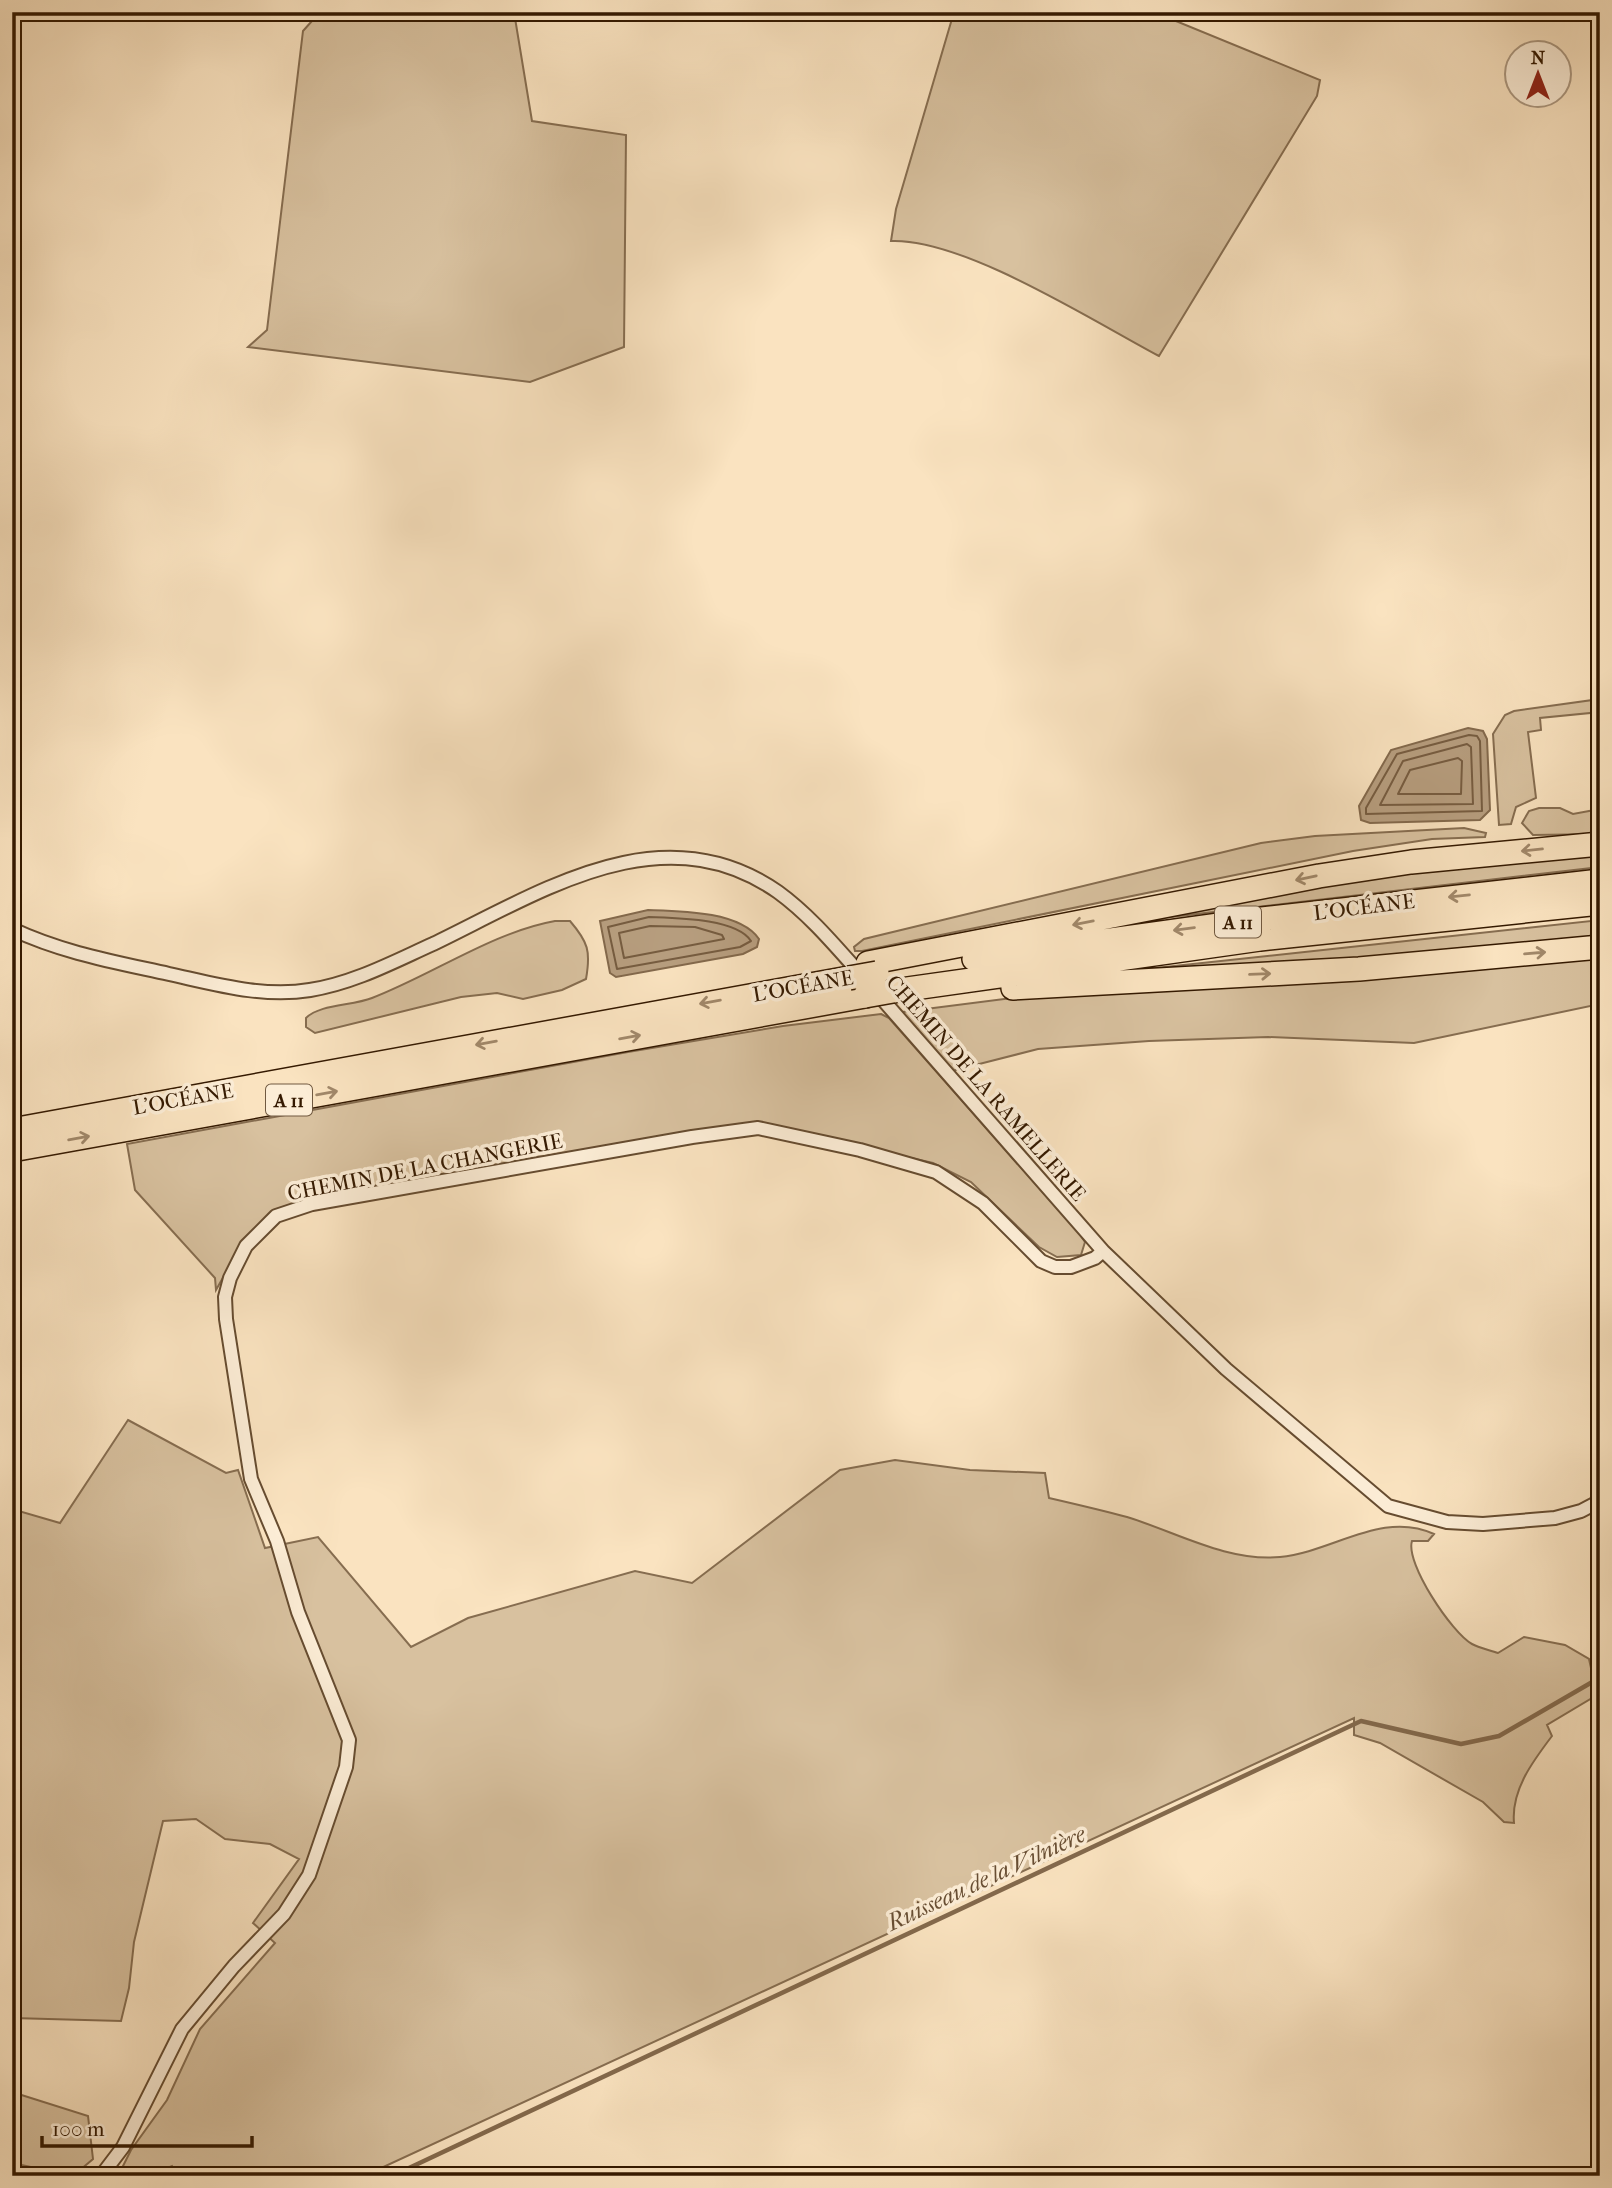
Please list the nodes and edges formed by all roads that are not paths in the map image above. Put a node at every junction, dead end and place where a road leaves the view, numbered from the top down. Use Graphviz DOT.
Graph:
graph roads {
  1 [pos="1600,844"];
  2 [pos="1600,881"];
  3 [pos="1600,903"];
  4 [pos="12,929"];
  5 [pos="1600,947"];
  6 [pos="873,968"];
  7 [pos="896,991"];
  8 [pos="12,1130"];
  9 [pos="12,1150"];
  10 [pos="1103,1251"];
  11 [pos="1600,1501"];
  12 [pos="101,2176"];
  1 -- 6 [label="highway, one-way"];
  2 -- 6 [label="highway, L’OCÉANE / A 11, one-way"];
  3 -- 7 [label="highway, L’OCÉANE / A 11"];
  4 -- 10 [label="street, CHEMIN DE LA RAMELLERIE"];
  7 -- 5 [label="highway, one-way"];
  6 -- 8 [label="highway, L’OCÉANE / A 11, one-way, bridge"];
  9 -- 7 [label="highway, L’OCÉANE / A 11, one-way, bridge"];
  10 -- 11 [label="street, CHEMIN DE LA RAMELLERIE"];
  10 -- 12 [label="street, CHEMIN DE LA CHANGERIE"];
}
